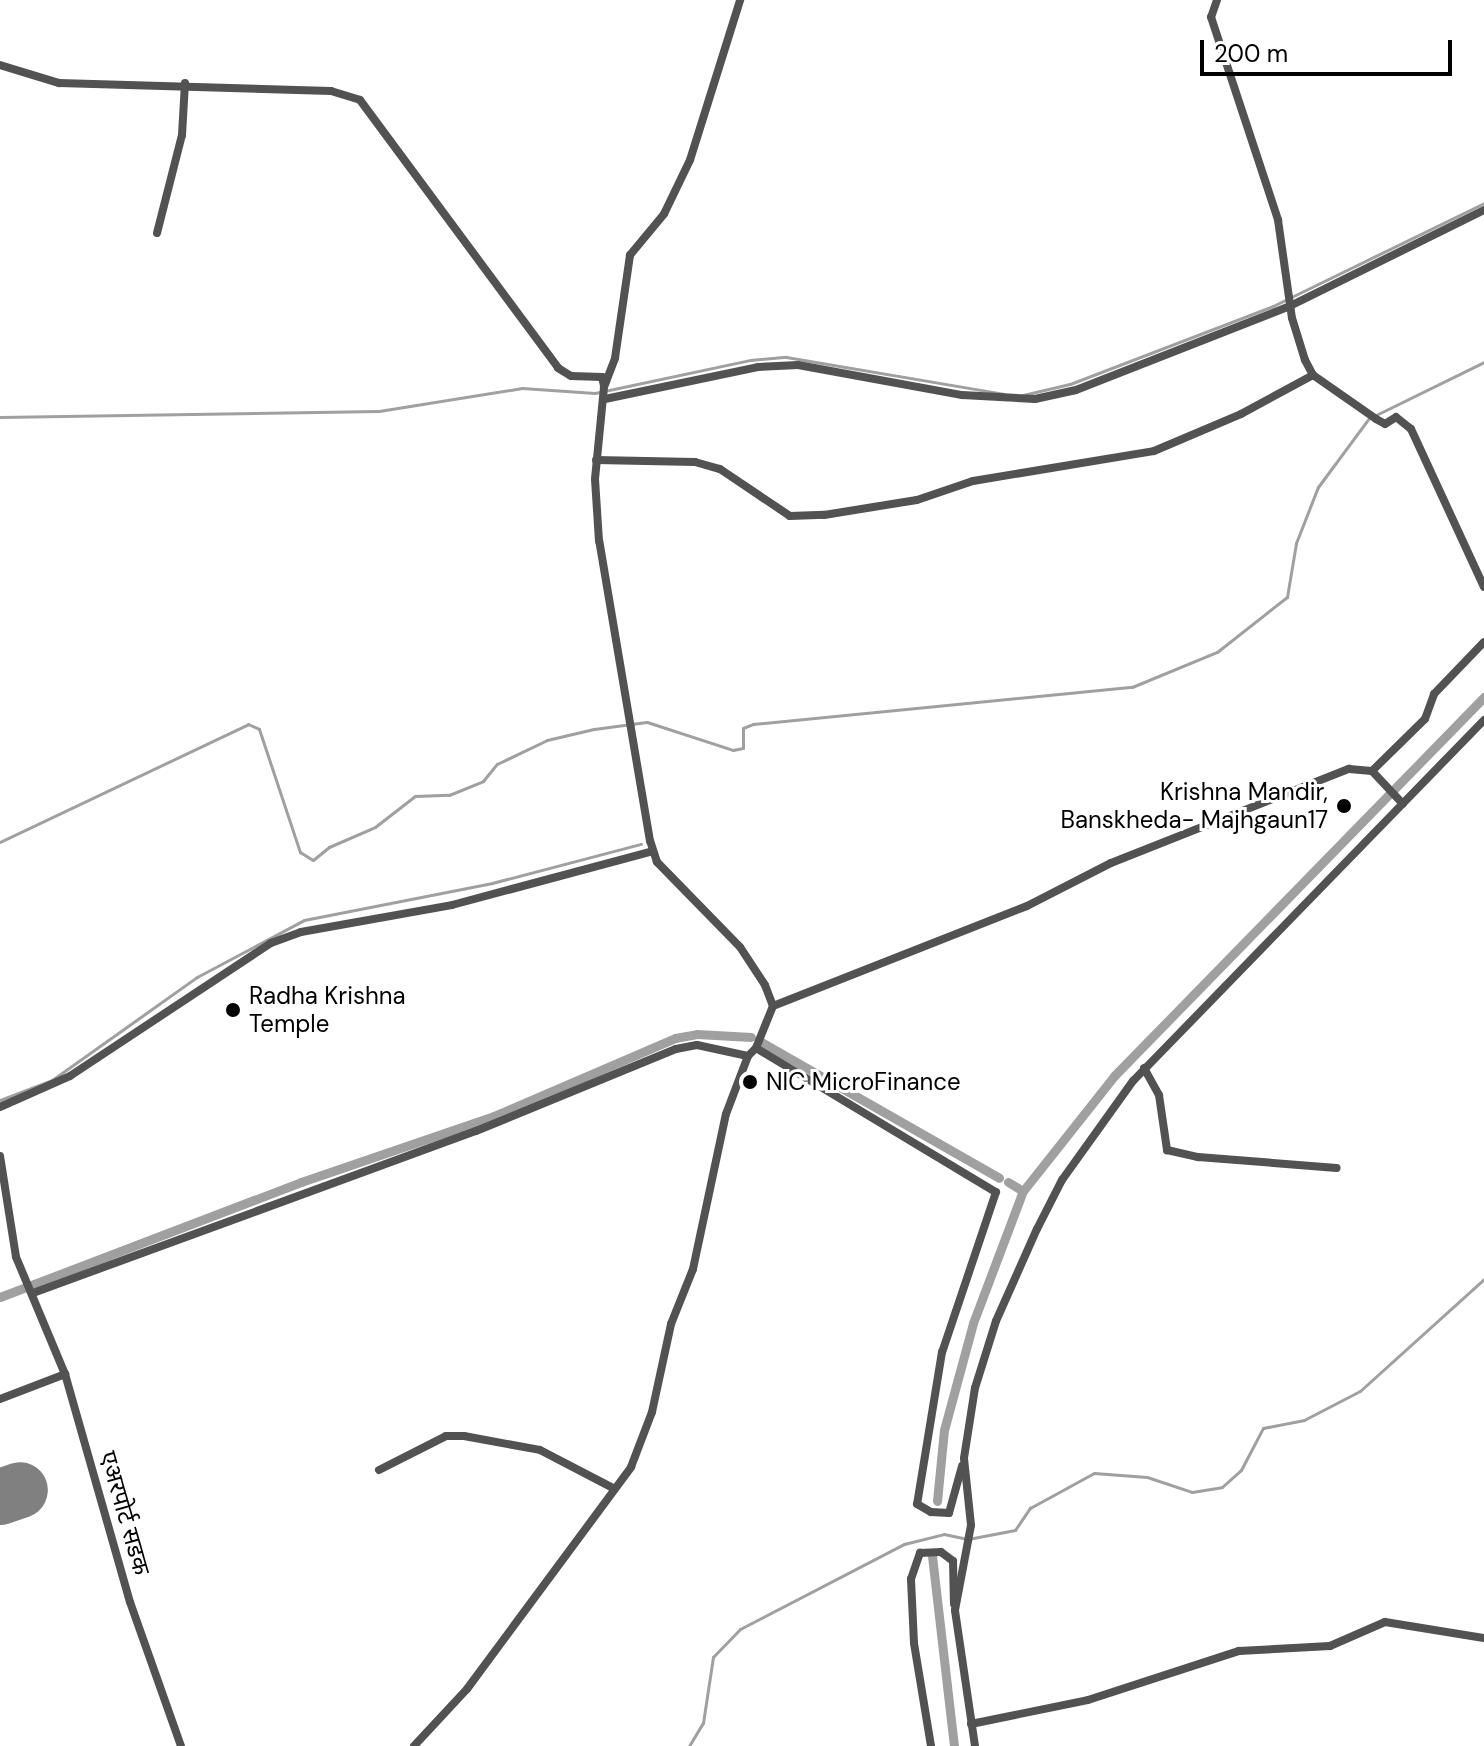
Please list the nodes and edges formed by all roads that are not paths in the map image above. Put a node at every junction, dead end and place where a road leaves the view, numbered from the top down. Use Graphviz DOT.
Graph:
graph roads {
  1 [pos="740,0"];
  2 [pos="1217,0"];
  3 [pos="0,65"];
  4 [pos="185,83"];
  5 [pos="1484,210"];
  6 [pos="157,233"];
  7 [pos="1289,301"];
  8 [pos="1313,375"];
  9 [pos="604,387"];
  10 [pos="605,399"];
  11 [pos="596,460"];
  12 [pos="1484,587"];
  13 [pos="1484,642"];
  14 [pos="1484,720"];
  15 [pos="1375,775"];
  16 [pos="1403,804"];
  17 [pos="653,851"];
  18 [pos="773,1006"];
  19 [pos="756,1048"];
  20 [pos="748,1056"];
  21 [pos="1144,1068"];
  22 [pos="0,1107"];
  23 [pos="0,1156"];
  24 [pos="1337,1168"];
  25 [pos="31,1289"];
  26 [pos="65,1374"];
  27 [pos="0,1399"];
  28 [pos="964,1458"];
  29 [pos="379,1470"];
  30 [pos="613,1488"];
  31 [pos="955,1610"];
  32 [pos="1484,1638"];
  33 [pos="971,1724"];
  34 [pos="181,1746"];
  35 [pos="414,1746"];
  36 [pos="931,1746"];
  37 [pos="975,1746"];
  1 -- 9 [label="street"];
  2 -- 7 [label="street"];
  3 -- 4 [label="street"];
  4 -- 6 [label="street"];
  4 -- 9 [label="street"];
  5 -- 7 [label="street"];
  7 -- 8 [label="street"];
  7 -- 10 [label="street"];
  8 -- 11 [label="street"];
  8 -- 12 [label="street"];
  9 -- 10 [label="street"];
  10 -- 11 [label="street"];
  11 -- 17 [label="street"];
  13 -- 15 [label="street"];
  14 -- 16 [label="street"];
  15 -- 16 [label="street"];
  15 -- 18 [label="street"];
  16 -- 21 [label="street"];
  17 -- 18 [label="street"];
  17 -- 22 [label="street"];
  18 -- 19 [label="street"];
  19 -- 20 [label="street"];
  19 -- 28 [label="street"];
  20 -- 25 [label="street"];
  20 -- 30 [label="street"];
  21 -- 24 [label="street"];
  21 -- 28 [label="street"];
  23 -- 25 [label="street, एअरपोर्ट सडक"];
  25 -- 26 [label="street, एअरपोर्ट सडक"];
  26 -- 27 [label="street"];
  26 -- 34 [label="street, एअरपोर्ट सडक"];
  28 -- 31 [label="street"];
  29 -- 30 [label="street"];
  30 -- 35 [label="street"];
  31 -- 33 [label="street"];
  31 -- 36 [label="street"];
  32 -- 33 [label="street"];
  33 -- 37 [label="street"];
}
